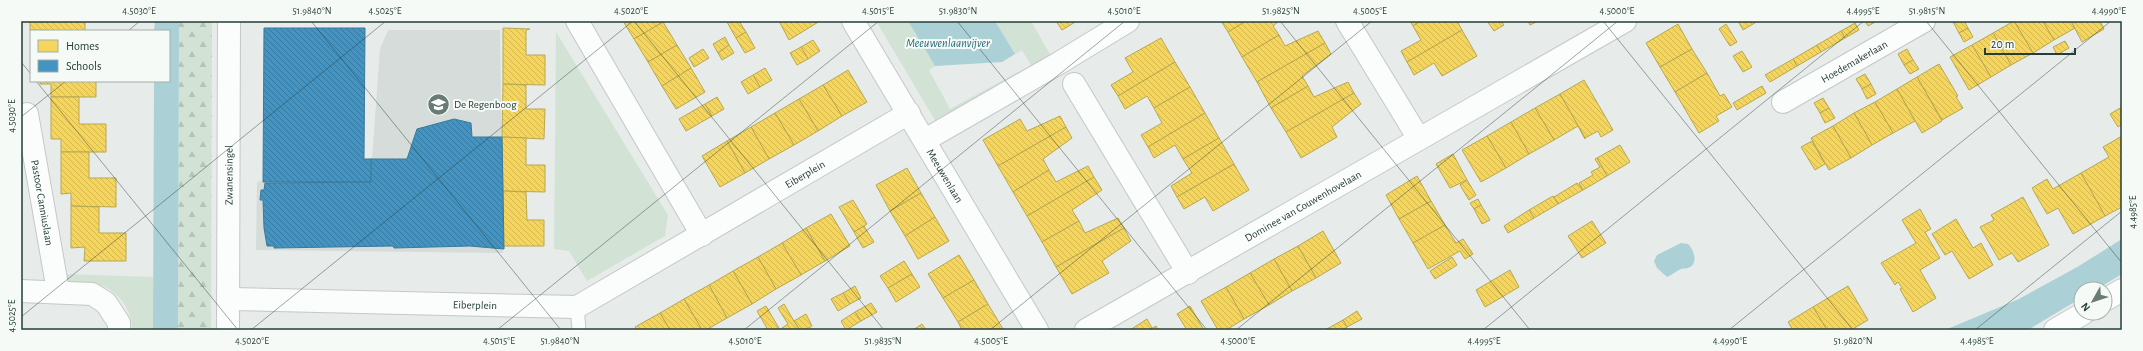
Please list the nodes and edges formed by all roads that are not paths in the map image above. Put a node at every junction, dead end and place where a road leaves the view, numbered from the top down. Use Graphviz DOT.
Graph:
graph roads {
  1 [pos="229,21"];
  2 [pos="577,21"];
  3 [pos="853,21"];
  4 [pos="1128,21"];
  5 [pos="1347,21"];
  6 [pos="1625,21"];
  7 [pos="1924,21"];
  8 [pos="1074,84"];
  9 [pos="1783,102"];
  10 [pos="909,113"];
  11 [pos="27,114"];
  12 [pos="1419,139"];
  13 [pos="925,140"];
  14 [pos="702,235"];
  15 [pos="1188,273"];
  16 [pos="2122,290"];
  17 [pos="21,291"];
  18 [pos="58,291"];
  19 [pos="2113,295"];
  20 [pos="229,299"];
  21 [pos="577,307"];
  22 [pos="2073,319"];
  23 [pos="120,330"];
  24 [pos="228,330"];
  25 [pos="579,330"];
  26 [pos="1037,330"];
  27 [pos="1086,330"];
  28 [pos="2055,330"];
  1 -- 20 [label="street, Zwanensingel"];
  2 -- 14 [label="street"];
  3 -- 10 [label="street, Meeuwenlaan"];
  4 -- 13 [label="street"];
  5 -- 12 [label="street"];
  6 -- 12 [label="street, Dominee van Couwenhovelaan"];
  7 -- 9 [label="street, Hoedemakerlaan"];
  8 -- 15 [label="street"];
  10 -- 13 [label="street, Meeuwenlaan"];
  10 -- 14 [label="street, Eiberplein"];
  11 -- 18 [label="street, Pastoor Canniuslaan"];
  12 -- 15 [label="street, Dominee van Couwenhovelaan"];
  13 -- 26 [label="street, Meeuwenlaan"];
  14 -- 21 [label="street, Eiberplein"];
  15 -- 27 [label="street, Dominee van Couwenhovelaan"];
  16 -- 19 [label="street"];
  17 -- 18 [label="street"];
  18 -- 23 [label="street"];
  20 -- 21 [label="street, Eiberplein"];
  20 -- 24 [label="street, Zwanensingel"];
  21 -- 25 [label="lane"];
  22 -- 28 [label="street"];
}
